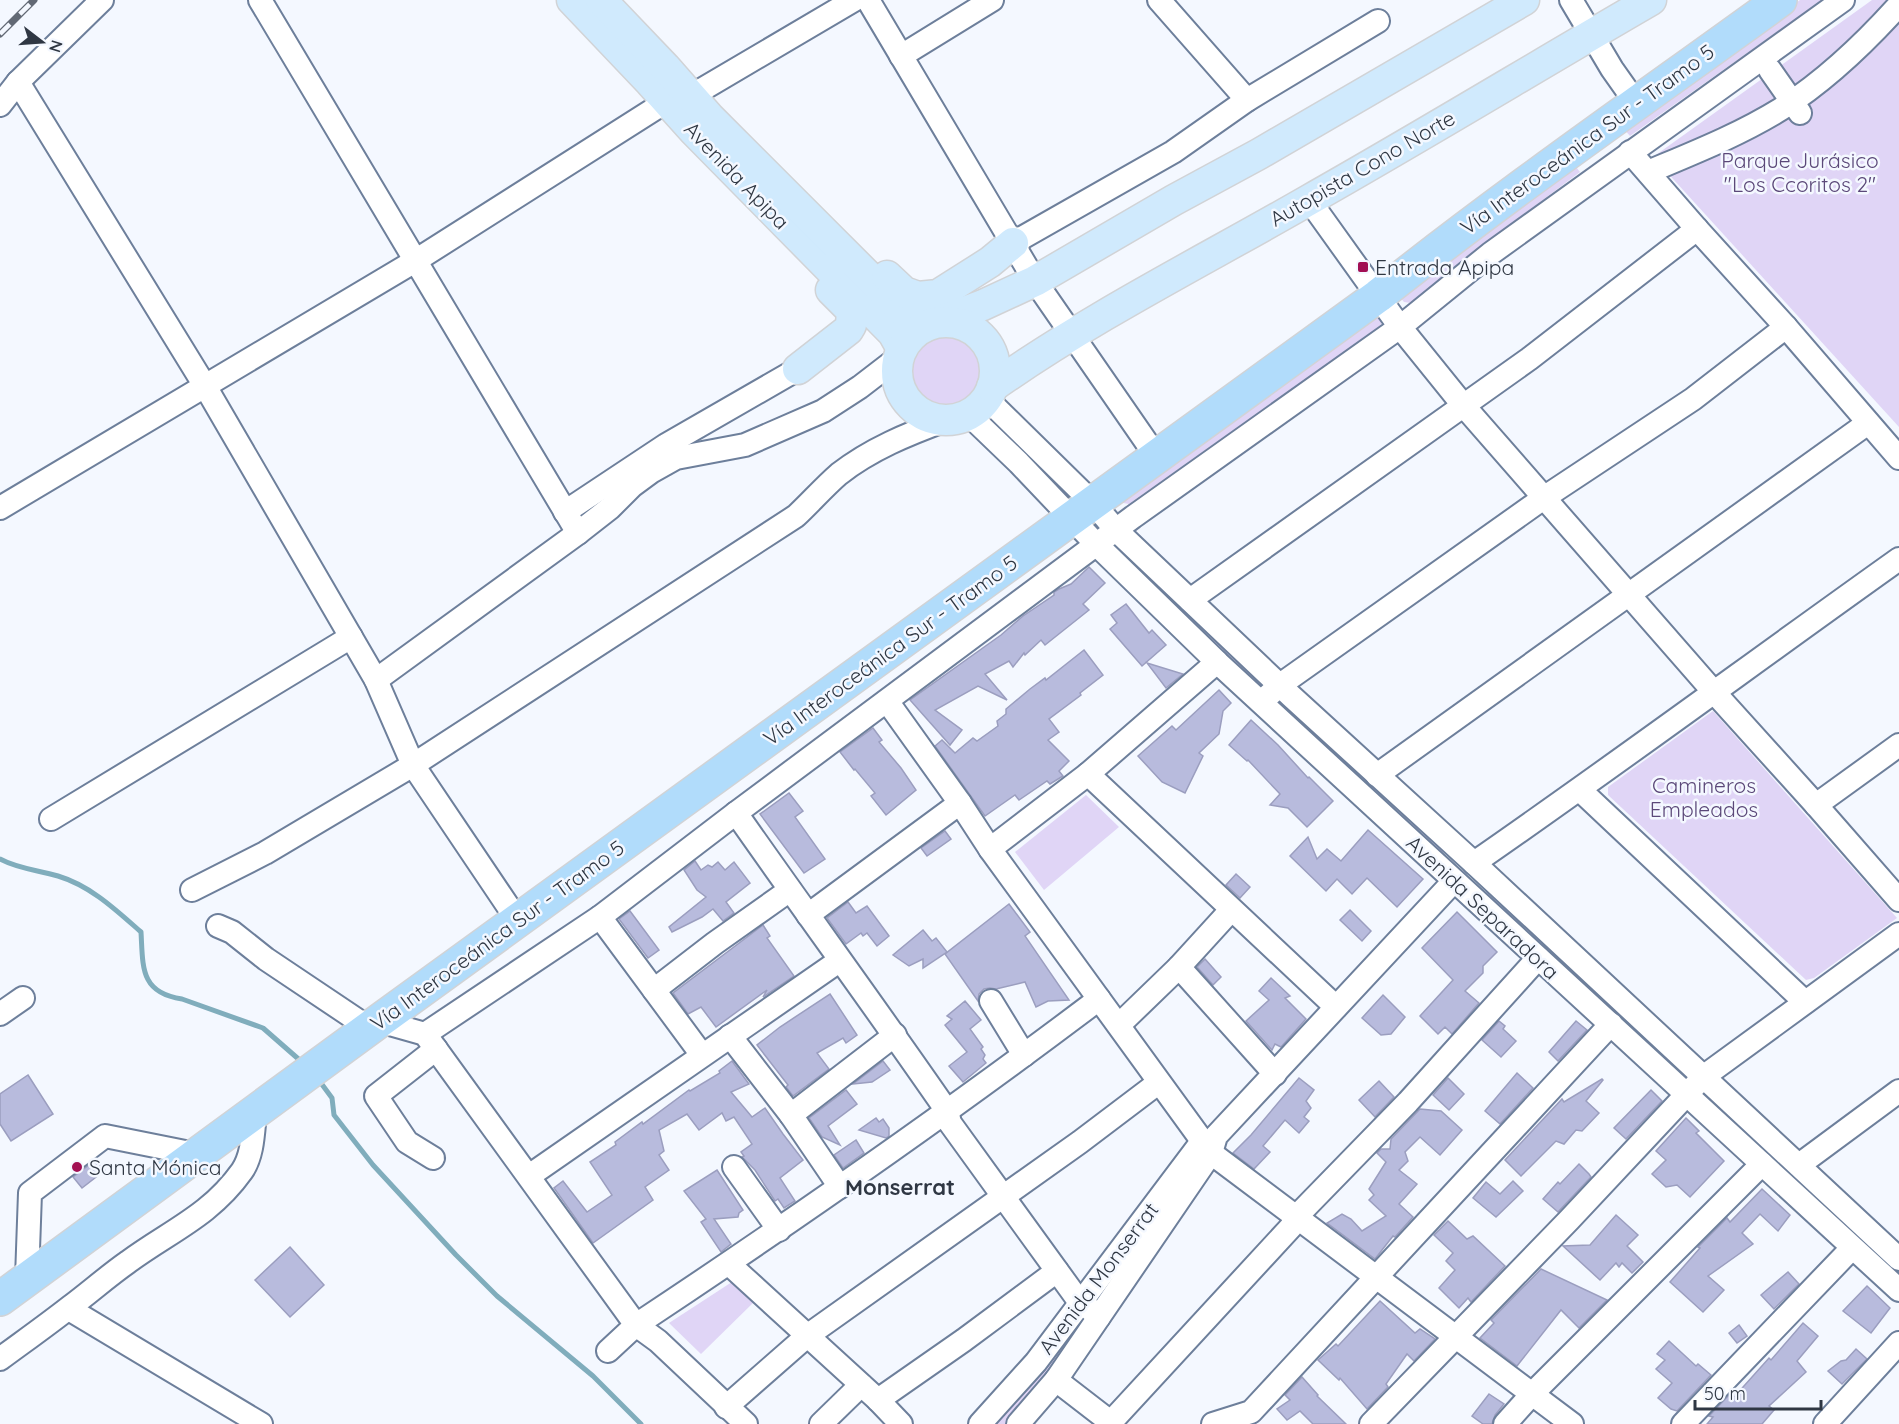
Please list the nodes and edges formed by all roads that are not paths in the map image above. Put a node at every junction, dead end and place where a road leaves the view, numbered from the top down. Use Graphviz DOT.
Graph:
graph roads {
  1 [pos="102,0"];
  2 [pos="260,0"];
  3 [pos="572,0"];
  4 [pos="601,0"];
  5 [pos="854,0"];
  6 [pos="868,0"];
  7 [pos="993,0"];
  8 [pos="1159,0"];
  9 [pos="1524,0"];
  10 [pos="1571,0"];
  11 [pos="1651,0"];
  12 [pos="1780,0"];
  13 [pos="1843,0"];
  14 [pos="1899,5"];
  15 [pos="1378,21"];
  16 [pos="1592,35"];
  17 [pos="900,56"];
  18 [pos="1770,70"];
  19 [pos="18,82"];
  20 [pos="679,99"];
  21 [pos="1248,100"];
  22 [pos="1636,103"];
  23 [pos="0,105"];
  24 [pos="1796,107"];
  25 [pos="712,135"];
  26 [pos="1590,136"];
  27 [pos="1630,152"];
  28 [pos="1612,165"];
  29 [pos="1648,172"];
  30 [pos="1309,201"];
  31 [pos="1697,229"];
  32 [pos="1013,243"];
  33 [pos="415,261"];
  34 [pos="1035,280"];
  35 [pos="1378,296"];
  36 [pos="932,324"];
  37 [pos="1400,327"];
  38 [pos="1786,327"];
  39 [pos="1071,334"];
  40 [pos="900,353"];
  41 [pos="798,369"];
  42 [pos="205,386"];
  43 [pos="973,404"];
  44 [pos="1463,405"];
  45 [pos="1868,423"];
  46 [pos="1156,456"];
  47 [pos="1899,458"];
  48 [pos="1545,497"];
  49 [pos="0,508"];
  50 [pos="1082,511"];
  51 [pos="565,512"];
  52 [pos="1116,530"];
  53 [pos="578,533"];
  54 [pos="1097,545"];
  55 [pos="1899,559"];
  56 [pos="1628,594"];
  57 [pos="1190,600"];
  58 [pos="351,637"];
  59 [pos="1217,662"];
  60 [pos="376,680"];
  61 [pos="1280,685"];
  62 [pos="1713,691"];
  63 [pos="887,701"];
  64 [pos="1261,702"];
  65 [pos="1899,745"];
  66 [pos="413,765"];
  67 [pos="1088,774"];
  68 [pos="1377,775"];
  69 [pos="1580,790"];
  70 [pos="960,803"];
  71 [pos="1816,805"];
  72 [pos="736,813"];
  73 [pos="51,819"];
  74 [pos="990,849"];
  75 [pos="1474,863"];
  76 [pos="1454,881"];
  77 [pos="192,890"];
  78 [pos="790,891"];
  79 [pos="1899,900"];
  80 [pos="1231,910"];
  81 [pos="808,915"];
  82 [pos="600,917"];
  83 [pos="518,921"];
  84 [pos="218,926"];
  85 [pos="1899,934"];
  86 [pos="1538,958"];
  87 [pos="839,961"];
  88 [pos="1179,967"];
  89 [pos="654,990"];
  90 [pos="23,998"];
  91 [pos="1099,999"];
  92 [pos="991,1001"];
  93 [pos="1805,1002"];
  94 [pos="1336,1007"];
  95 [pos="0,1014"];
  96 [pos="1611,1024"];
  97 [pos="1119,1025"];
  98 [pos="366,1031"];
  99 [pos="895,1035"];
  100 [pos="730,1036"];
  101 [pos="431,1041"];
  102 [pos="702,1055"];
  103 [pos="1024,1055"];
  104 [pos="1275,1074"];
  105 [pos="1703,1077"];
  106 [pos="1158,1083"];
  107 [pos="1899,1091"];
  108 [pos="1687,1094"];
  109 [pos="947,1111"];
  110 [pos="255,1113"];
  111 [pos="791,1115"];
  112 [pos="1209,1143"];
  113 [pos="195,1154"];
  114 [pos="433,1158"];
  115 [pos="1762,1164"];
  116 [pos="1799,1165"];
  117 [pos="734,1167"];
  118 [pos="529,1176"];
  119 [pos="840,1187"];
  120 [pos="1003,1195"];
  121 [pos="1296,1217"];
  122 [pos="778,1230"];
  123 [pos="1852,1248"];
  124 [pos="1898,1256"];
  125 [pos="729,1264"];
  126 [pos="1058,1271"];
  127 [pos="1377,1276"];
  128 [pos="27,1278"];
  129 [pos="1899,1290"];
  130 [pos="0,1299"];
  131 [pos="1081,1302"];
  132 [pos="69,1309"];
  133 [pos="1099,1317"];
  134 [pos="636,1325"];
  135 [pos="807,1336"];
  136 [pos="1455,1336"];
  137 [pos="1899,1343"];
  138 [pos="608,1351"];
  139 [pos="0,1359"];
  140 [pos="1056,1380"];
  141 [pos="869,1392"];
  142 [pos="1532,1394"];
  143 [pos="726,1407"];
  144 [pos="1257,1418"];
  145 [pos="1112,1423"];
  146 [pos="261,1424"];
  147 [pos="746,1424"];
  148 [pos="821,1424"];
  149 [pos="901,1424"];
  150 [pos="980,1424"];
  151 [pos="1018,1424"];
  152 [pos="1213,1424"];
  153 [pos="1371,1424"];
  154 [pos="1505,1424"];
  155 [pos="1572,1424"];
  156 [pos="1683,1424"];
  157 [pos="1825,1424"];
  1 -- 19 [label="street"];
  2 -- 33 [label="street"];
  3 -- 20 [label="main road, Avenida Apipa"];
  4 -- 20 [label="main road, Avenida Apipa"];
  5 -- 20 [label="street"];
  6 -- 17 [label="street"];
  7 -- 17 [label="street"];
  8 -- 21 [label="street"];
  9 -- 34 [label="main road"];
  10 -- 16 [label="street"];
  11 -- 16 [label="main road, Autopista Cono Norte"];
  12 -- 22 [label="highway, Vía Interoceánica Sur - Tramo 5"];
  13 -- 27 [label="street"];
  14 -- 24 [label="street"];
  15 -- 21 [label="street"];
  16 -- 22 [label="street"];
  16 -- 30 [label="main road, Autopista Cono Norte"];
  17 -- 32 [label="street"];
  18 -- 24 [label="street"];
  19 -- 23 [label="street"];
  19 -- 42 [label="street"];
  20 -- 25 [label="main road, Avenida Apipa"];
  20 -- 33 [label="street"];
  21 -- 32 [label="street"];
  22 -- 26 [label="highway, Vía Interoceánica Sur - Tramo 5"];
  24 -- 29 [label="street"];
  25 -- 32 [label="main road"];
  25 -- 36 [label="main road, Avenida Apipa"];
  25 -- 40 [label="main road, Avenida Apipa"];
  25 -- 41 [label="main road"];
  26 -- 28 [label="street"];
  26 -- 35 [label="highway, Vía Interoceánica Sur - Tramo 5"];
  27 -- 28 [label="street"];
  27 -- 29 [label="street"];
  28 -- 37 [label="street"];
  29 -- 31 [label="street"];
  30 -- 35 [label="street"];
  30 -- 39 [label="main road, Autopista Cono Norte"];
  31 -- 38 [label="street"];
  31 -- 44 [label="street"];
  32 -- 34 [label="street"];
  33 -- 42 [label="street"];
  33 -- 51 [label="street"];
  34 -- 36 [label="main road"];
  34 -- 39 [label="street"];
  35 -- 37 [label="street"];
  35 -- 46 [label="highway, Vía Interoceánica Sur - Tramo 5"];
  36 -- 40 [label="main road"];
  36 -- 43 [label="main road"];
  37 -- 44 [label="street"];
  37 -- 52 [label="street"];
  38 -- 45 [label="street"];
  38 -- 48 [label="street"];
  39 -- 43 [label="main road, Autopista Cono Norte"];
  39 -- 46 [label="street"];
  40 -- 43 [label="main road"];
  40 -- 53 [label="street"];
  41 -- 51 [label="street"];
  42 -- 49 [label="street"];
  42 -- 58 [label="street"];
  43 -- 50 [label="street"];
  43 -- 66 [label="street"];
  44 -- 48 [label="street"];
  44 -- 57 [label="street"];
  45 -- 47 [label="street"];
  45 -- 56 [label="street"];
  46 -- 50 [label="highway, Vía Interoceánica Sur - Tramo 5"];
  48 -- 56 [label="street"];
  48 -- 61 [label="street"];
  50 -- 52 [label="street, Avenida Separadora"];
  50 -- 54 [label="street, Avenida Separadora"];
  50 -- 83 [label="highway, Vía Interoceánica Sur - Tramo 5"];
  51 -- 53 [label="street"];
  52 -- 54 [label="street"];
  52 -- 57 [label="street, Avenida Separadora"];
  53 -- 60 [label="street"];
  54 -- 59 [label="street, Avenida Separadora"];
  54 -- 63 [label="street"];
  55 -- 62 [label="street"];
  56 -- 62 [label="street"];
  56 -- 68 [label="street"];
  57 -- 61 [label="street, Avenida Separadora"];
  58 -- 60 [label="street"];
  58 -- 73 [label="street"];
  59 -- 64 [label="street, Avenida Separadora"];
  59 -- 67 [label="street"];
  60 -- 66 [label="street"];
  61 -- 64 [label="street"];
  61 -- 68 [label="street, Avenida Separadora"];
  62 -- 69 [label="street"];
  62 -- 71 [label="street"];
  63 -- 70 [label="street"];
  63 -- 72 [label="street"];
  64 -- 76 [label="street, Avenida Separadora"];
  65 -- 71 [label="street"];
  66 -- 77 [label="street"];
  66 -- 83 [label="street"];
  67 -- 74 [label="street"];
  67 -- 80 [label="street"];
  68 -- 75 [label="street, Avenida Separadora"];
  69 -- 75 [label="street"];
  69 -- 93 [label="street"];
  70 -- 74 [label="street"];
  70 -- 81 [label="street"];
  71 -- 79 [label="street"];
  72 -- 78 [label="street"];
  72 -- 82 [label="street"];
  74 -- 91 [label="street"];
  75 -- 105 [label="street, Avenida Separadora"];
  76 -- 86 [label="street, Avenida Separadora"];
  76 -- 94 [label="street, Avenida Monserrat"];
  78 -- 81 [label="street"];
  78 -- 89 [label="street"];
  80 -- 88 [label="street"];
  80 -- 94 [label="street"];
  81 -- 87 [label="street"];
  82 -- 89 [label="street"];
  82 -- 101 [label="street"];
  83 -- 98 [label="highway, Vía Interoceánica Sur - Tramo 5"];
  84 -- 98 [label="street"];
  85 -- 93 [label="street"];
  86 -- 96 [label="street, Avenida Separadora"];
  86 -- 121 [label="street"];
  87 -- 99 [label="street"];
  87 -- 100 [label="street"];
  88 -- 97 [label="street"];
  88 -- 104 [label="street"];
  89 -- 102 [label="street"];
  90 -- 95 [label="street"];
  91 -- 97 [label="street"];
  91 -- 103 [label="street"];
  92 -- 103 [label="street"];
  93 -- 105 [label="street"];
  94 -- 104 [label="street, Avenida Monserrat"];
  96 -- 108 [label="street, Avenida Separadora"];
  96 -- 127 [label="street"];
  97 -- 106 [label="street"];
  98 -- 101 [label="street"];
  98 -- 110 [label="highway, Vía Interoceánica Sur - Tramo 5"];
  99 -- 109 [label="street"];
  99 -- 111 [label="street"];
  100 -- 102 [label="street"];
  100 -- 111 [label="street"];
  101 -- 114 [label="street"];
  101 -- 118 [label="street"];
  102 -- 118 [label="street"];
  103 -- 109 [label="street"];
  104 -- 112 [label="street, Avenida Monserrat"];
  105 -- 108 [label="street"];
  105 -- 116 [label="street, Avenida Separadora"];
  106 -- 112 [label="street"];
  106 -- 120 [label="street"];
  107 -- 116 [label="street"];
  108 -- 115 [label="street, Avenida Separadora"];
  108 -- 136 [label="street"];
  109 -- 119 [label="street"];
  109 -- 120 [label="street"];
  110 -- 113 [label="highway, Vía Interoceánica Sur - Tramo 5"];
  110 -- 132 [label="street"];
  111 -- 119 [label="street"];
  112 -- 121 [label="street"];
  112 -- 131 [label="street, Avenida Monserrat"];
  112 -- 133 [label="street, Avenida Monserrat"];
  113 -- 128 [label="highway, Vía Interoceánica Sur - Tramo 5"];
  113 -- 128 [label="street"];
  115 -- 123 [label="street, Avenida Separadora"];
  115 -- 142 [label="street"];
  116 -- 124 [label="street, Avenida Separadora"];
  117 -- 122 [label="street"];
  118 -- 134 [label="street"];
  119 -- 122 [label="street"];
  120 -- 126 [label="street"];
  120 -- 135 [label="street"];
  121 -- 127 [label="street"];
  121 -- 145 [label="street"];
  122 -- 125 [label="street"];
  123 -- 129 [label="street, Avenida Separadora"];
  123 -- 156 [label="street"];
  125 -- 134 [label="street"];
  125 -- 135 [label="street"];
  126 -- 131 [label="street"];
  126 -- 141 [label="street"];
  127 -- 136 [label="street"];
  127 -- 144 [label="street"];
  128 -- 130 [label="highway, Vía Interoceánica Sur - Tramo 5"];
  131 -- 133 [label="street"];
  131 -- 150 [label="street, Avenida Monserrat"];
  132 -- 139 [label="street"];
  132 -- 146 [label="street"];
  133 -- 140 [label="street, Avenida Monserrat"];
  134 -- 138 [label="street"];
  134 -- 143 [label="street"];
  135 -- 141 [label="street"];
  135 -- 143 [label="street"];
  136 -- 142 [label="street"];
  136 -- 153 [label="street"];
  137 -- 157 [label="street"];
  140 -- 145 [label="street"];
  140 -- 151 [label="street, Avenida Monserrat"];
  141 -- 148 [label="street"];
  141 -- 149 [label="street"];
  142 -- 154 [label="street"];
  142 -- 155 [label="street"];
  143 -- 147 [label="street"];
  144 -- 152 [label="street"];
}
